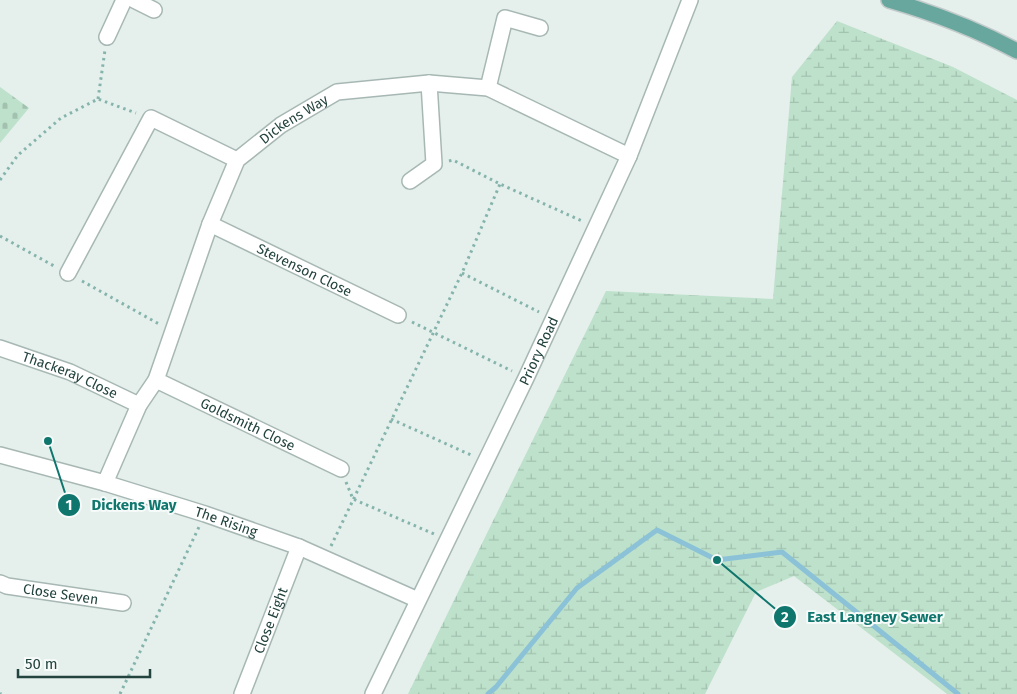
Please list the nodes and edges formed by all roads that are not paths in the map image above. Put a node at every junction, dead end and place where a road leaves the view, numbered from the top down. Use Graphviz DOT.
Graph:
graph roads {
  1 [pos="124,0"];
  2 [pos="134,0"];
  3 [pos="690,0"];
  4 [pos="889,0"];
  5 [pos="154,10"];
  6 [pos="540,28"];
  7 [pos="107,37"];
  8 [pos="1017,51"];
  9 [pos="429,83"];
  10 [pos="488,88"];
  11 [pos="629,156"];
  12 [pos="237,160"];
  13 [pos="410,181"];
  14 [pos="210,224"];
  15 [pos="68,273"];
  16 [pos="398,316"];
  17 [pos="0,348"];
  18 [pos="156,380"];
  19 [pos="139,405"];
  20 [pos="0,455"];
  21 [pos="341,469"];
  22 [pos="105,483"];
  23 [pos="299,547"];
  24 [pos="0,583"];
  25 [pos="418,600"];
  26 [pos="123,603"];
  27 [pos="242,694"];
  28 [pos="373,694"];
  1 -- 7 [label="street"];
  2 -- 5 [label="street"];
  3 -- 11 [label="street, Priory Road"];
  4 -- 8 [label="main road"];
  6 -- 10 [label="street"];
  9 -- 10 [label="street, Dickens Way"];
  9 -- 12 [label="street, Dickens Way"];
  9 -- 13 [label="street"];
  10 -- 11 [label="street, Dickens Way"];
  11 -- 25 [label="street, Priory Road"];
  12 -- 14 [label="street, Dickens Way"];
  12 -- 15 [label="street"];
  14 -- 16 [label="street, Stevenson Close"];
  14 -- 18 [label="street, Dickens Way"];
  17 -- 19 [label="street, Thackeray Close"];
  18 -- 19 [label="street, Dickens Way"];
  18 -- 21 [label="street, Goldsmith Close"];
  19 -- 22 [label="street, Dickens Way"];
  20 -- 22 [label="street, The Rising"];
  22 -- 23 [label="street, The Rising"];
  23 -- 25 [label="street, The Rising"];
  23 -- 27 [label="street, Close Eight"];
  24 -- 26 [label="street, Close Seven"];
  25 -- 28 [label="street, Priory Road"];
}
